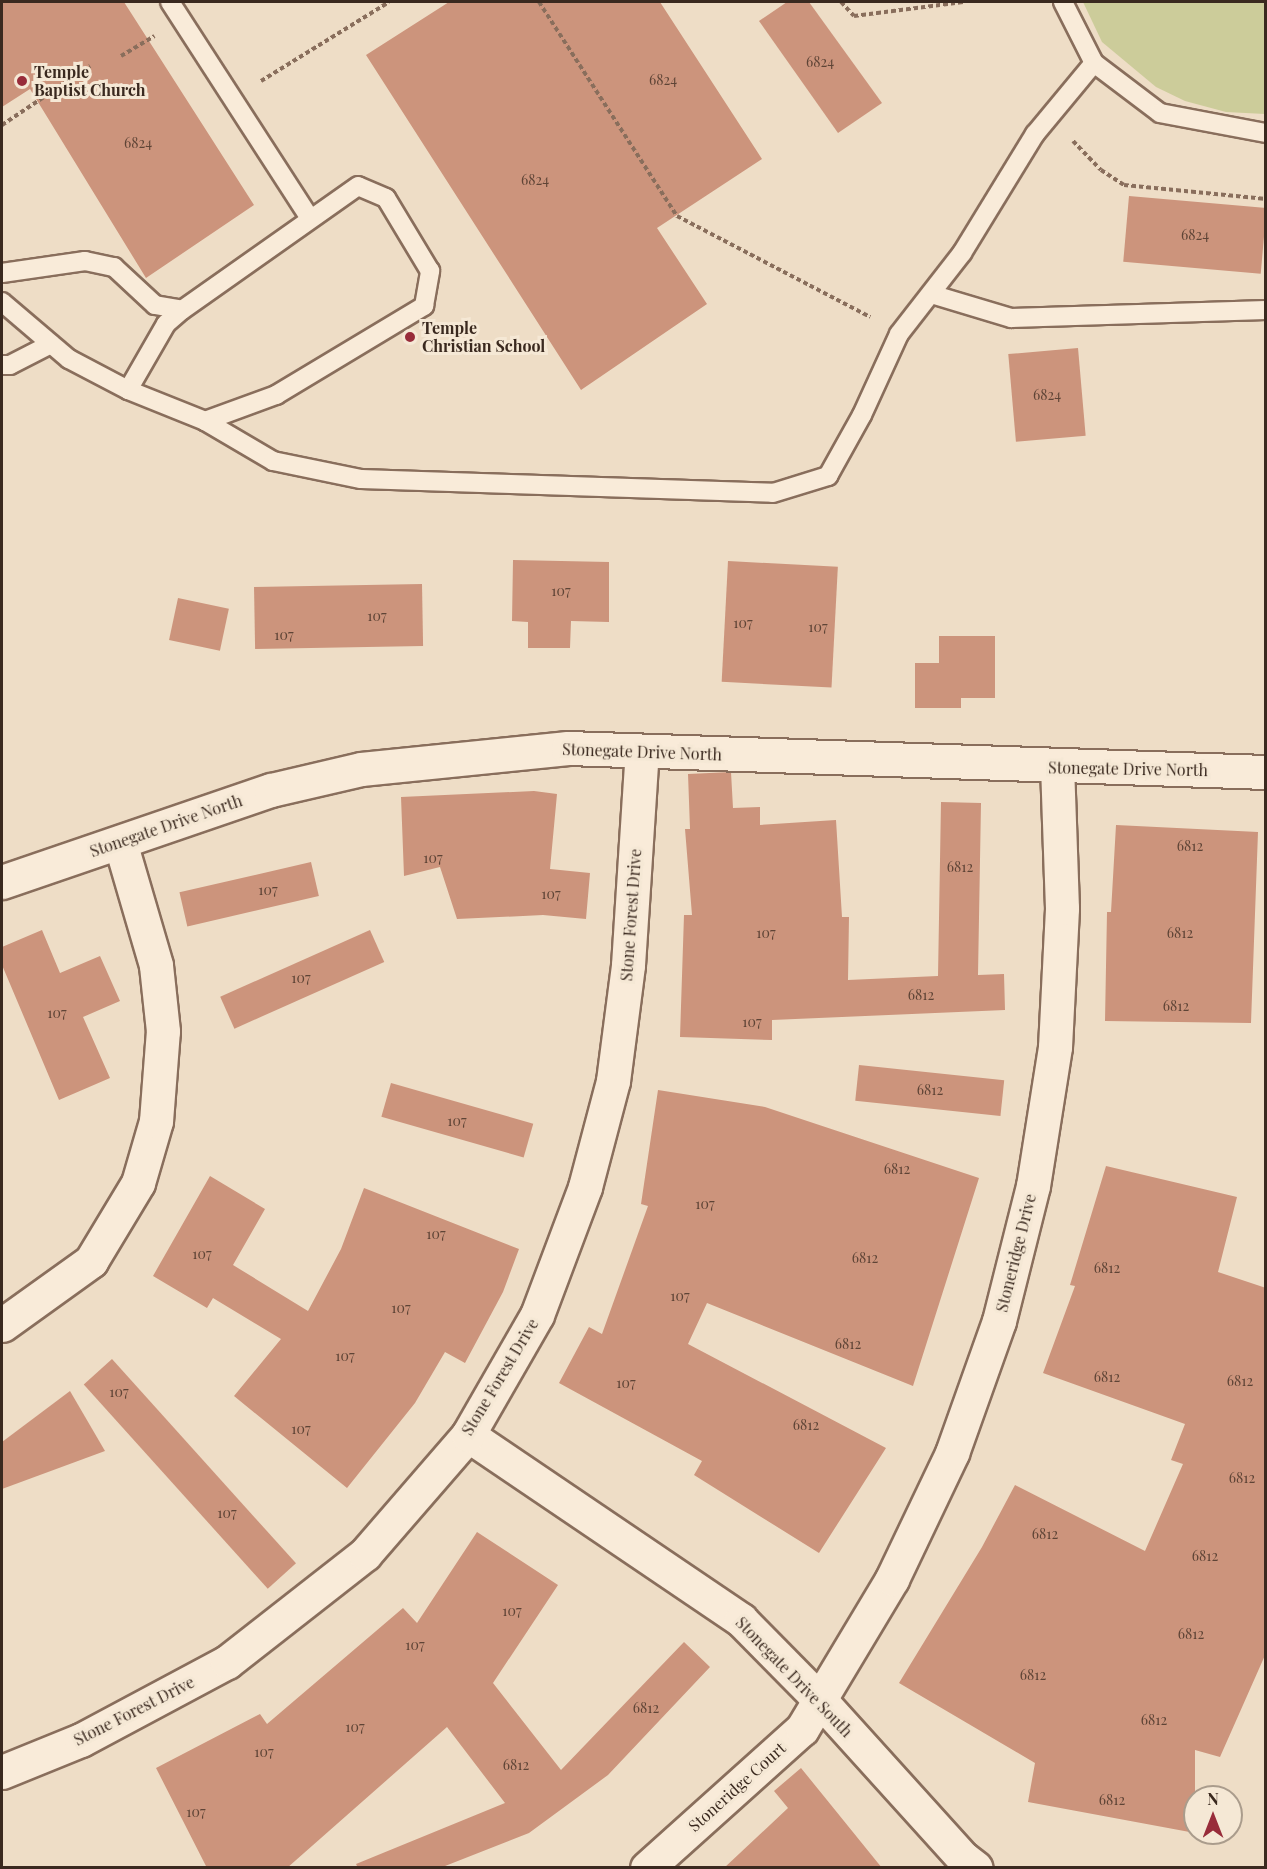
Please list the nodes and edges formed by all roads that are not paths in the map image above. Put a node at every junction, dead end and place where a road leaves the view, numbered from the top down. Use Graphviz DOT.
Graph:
graph roads {
  1 [pos="170,2"];
  2 [pos="1063,2"];
  3 [pos="1094,63"];
  4 [pos="1266,133"];
  5 [pos="310,218"];
  6 [pos="2,273"];
  7 [pos="931,294"];
  8 [pos="2,302"];
  9 [pos="182,310"];
  10 [pos="1266,310"];
  11 [pos="51,344"];
  12 [pos="2,365"];
  13 [pos="128,390"];
  14 [pos="205,421"];
  15 [pos="642,752"];
  16 [pos="1057,768"];
  17 [pos="1266,772"];
  18 [pos="120,842"];
  19 [pos="2,882"];
  20 [pos="2,1325"];
  21 [pos="468,1435"];
  22 [pos="820,1700"];
  23 [pos="2,1772"];
  24 [pos="647,1868"];
  25 [pos="976,1868"];
  1 -- 5 [label="lane"];
  2 -- 3 [label="lane"];
  3 -- 4 [label="lane"];
  3 -- 7 [label="lane"];
  5 -- 9 [label="lane"];
  5 -- 14 [label="lane"];
  6 -- 9 [label="lane"];
  7 -- 10 [label="lane"];
  7 -- 14 [label="lane"];
  8 -- 11 [label="lane"];
  9 -- 13 [label="lane"];
  11 -- 12 [label="lane"];
  11 -- 13 [label="lane"];
  13 -- 14 [label="lane"];
  15 -- 16 [label="street, Stonegate Drive North"];
  15 -- 18 [label="street, Stonegate Drive North"];
  15 -- 21 [label="street, Stone Forest Drive"];
  16 -- 17 [label="street, Stonegate Drive North"];
  16 -- 22 [label="street, Stoneridge Drive"];
  18 -- 19 [label="street, Stonegate Drive North"];
  18 -- 20 [label="street"];
  21 -- 22 [label="street, Stonegate Drive South"];
  21 -- 23 [label="street, Stone Forest Drive"];
  22 -- 24 [label="street, Stoneridge Court"];
  22 -- 25 [label="street, Stonegate Drive South"];
}
